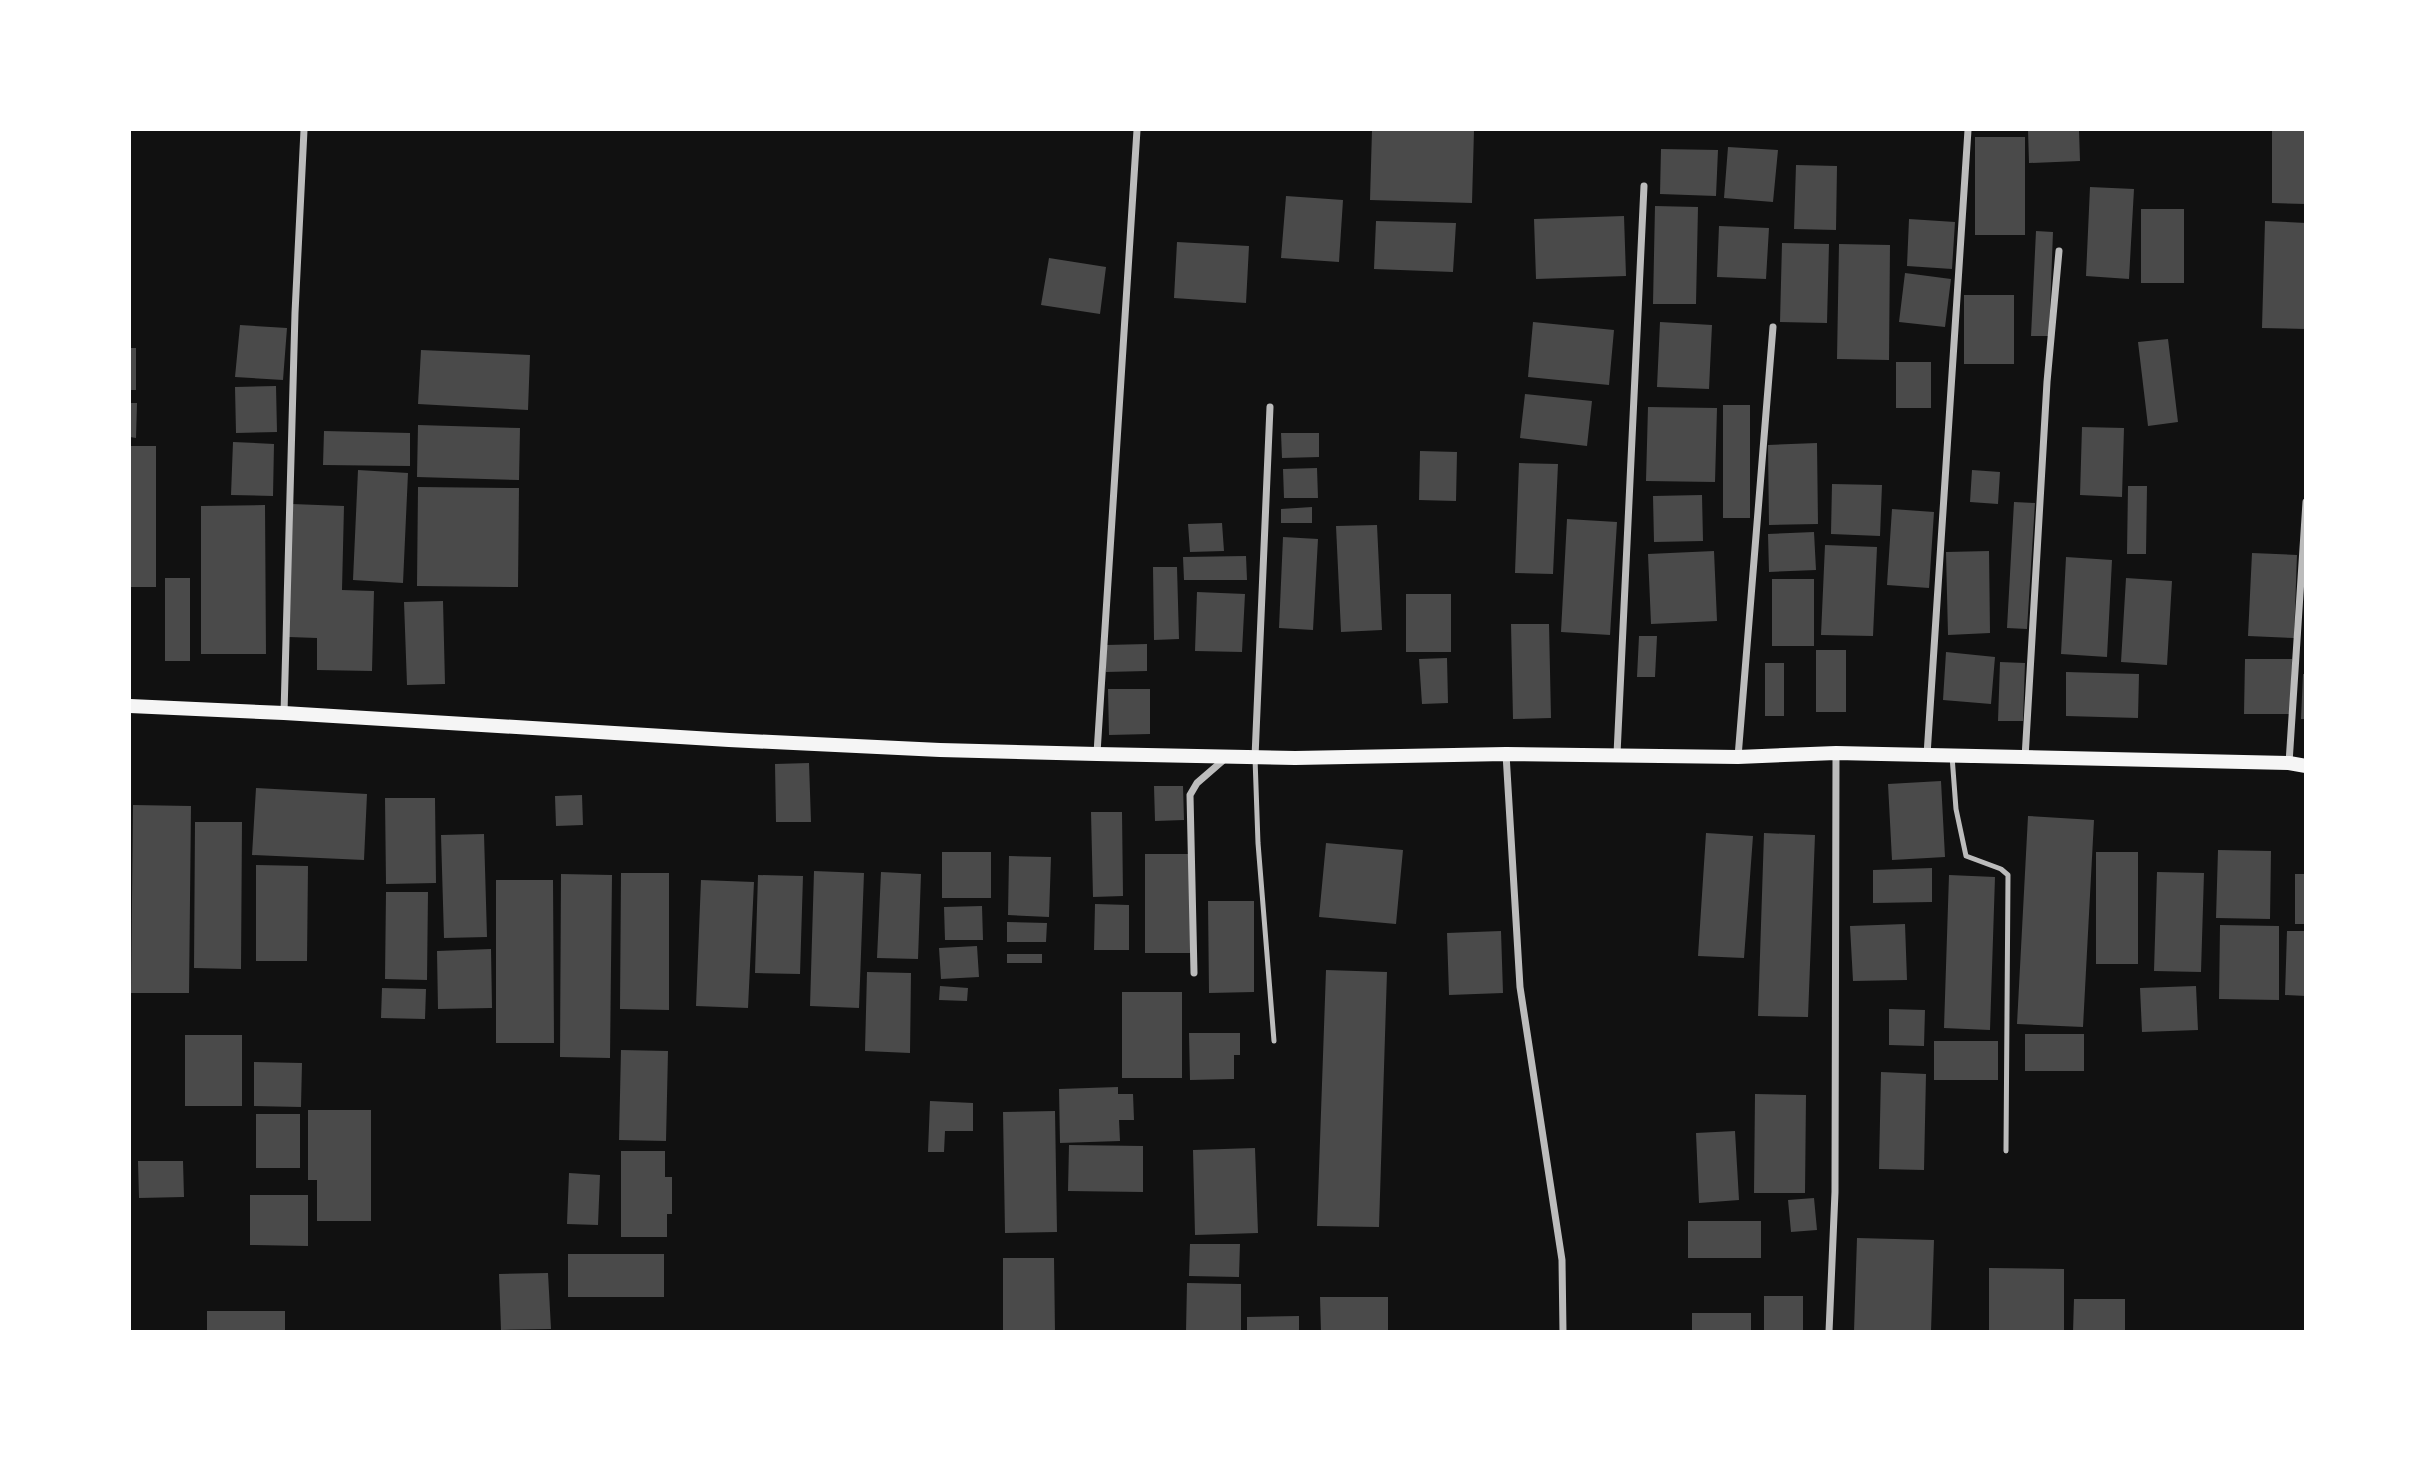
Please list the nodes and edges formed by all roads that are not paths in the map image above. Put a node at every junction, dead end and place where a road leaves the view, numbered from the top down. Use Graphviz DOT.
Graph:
graph roads {
  1 [pos="304,130"];
  2 [pos="1137,130"];
  3 [pos="1968,130"];
  4 [pos="1644,186"];
  5 [pos="2059,251"];
  6 [pos="1773,327"];
  7 [pos="1270,407"];
  8 [pos="2305,502"];
  9 [pos="130,706"];
  10 [pos="284,713"];
  11 [pos="1836,753"];
  12 [pos="1097,754"];
  13 [pos="1506,754"];
  14 [pos="1617,754"];
  15 [pos="1927,755"];
  16 [pos="1952,756"];
  17 [pos="1227,757"];
  18 [pos="1255,757"];
  19 [pos="1738,757"];
  20 [pos="2025,758"];
  21 [pos="2289,763"];
  22 [pos="2305,766"];
  23 [pos="1194,973"];
  24 [pos="1274,1041"];
  25 [pos="2006,1151"];
  26 [pos="1563,1332"];
  27 [pos="1829,1332"];
  1 -- 10 [label="street"];
  2 -- 12 [label="street"];
  3 -- 15 [label="street"];
  4 -- 14 [label="street"];
  5 -- 20 [label="street"];
  6 -- 19 [label="street"];
  7 -- 18 [label="street"];
  8 -- 21 [label="street"];
  9 -- 10 [label="main road"];
  10 -- 12 [label="main road"];
  11 -- 15 [label="main road"];
  11 -- 19 [label="main road"];
  11 -- 27 [label="street"];
  12 -- 17 [label="main road"];
  13 -- 14 [label="main road"];
  13 -- 18 [label="main road"];
  13 -- 26 [label="street"];
  14 -- 19 [label="main road"];
  15 -- 16 [label="main road"];
  16 -- 20 [label="main road"];
  16 -- 25 [label="lane"];
  17 -- 18 [label="main road"];
  17 -- 23 [label="street"];
  18 -- 24 [label="lane"];
  20 -- 21 [label="main road"];
  21 -- 22 [label="main road"];
}
